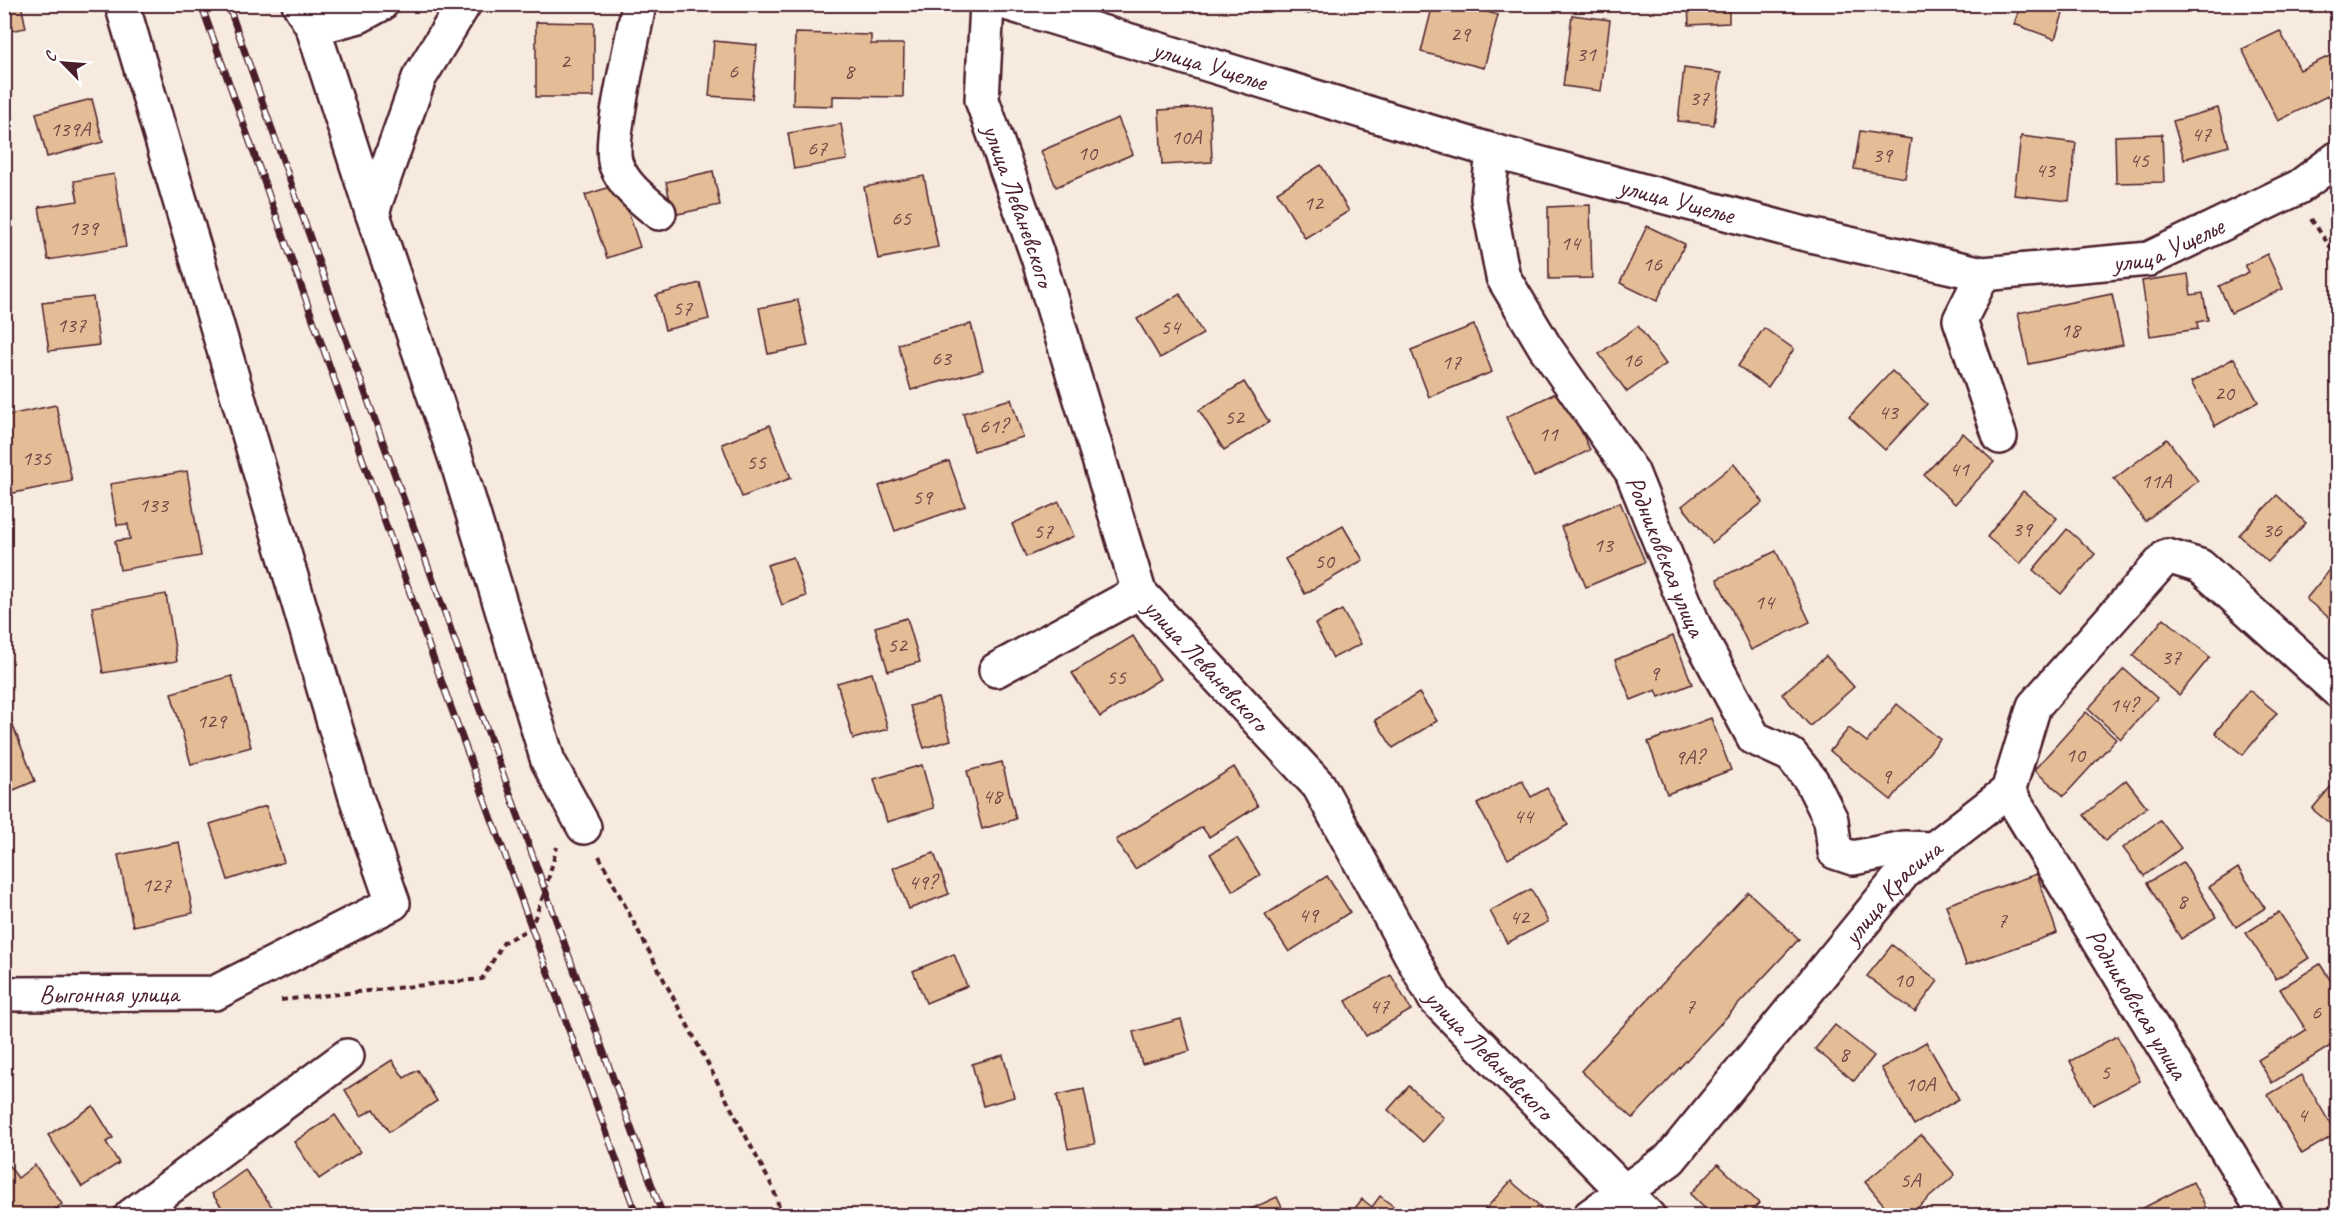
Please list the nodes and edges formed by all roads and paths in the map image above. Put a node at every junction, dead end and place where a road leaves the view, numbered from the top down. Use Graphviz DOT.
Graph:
graph roads {
  1 [pos="122,4"];
  2 [pos="464,4"];
  3 [pos="639,4"];
  4 [pos="987,4"];
  5 [pos="1009,4"];
  6 [pos="370,10"];
  7 [pos="306,16"];
  8 [pos="1493,151"];
  9 [pos="2337,158"];
  10 [pos="2299,187"];
  11 [pos="372,212"];
  12 [pos="659,213"];
  13 [pos="2337,258"];
  14 [pos="1983,274"];
  15 [pos="2000,437"];
  16 [pos="1139,592"];
  17 [pos="996,670"];
  18 [pos="2337,691"];
  19 [pos="2008,791"];
  20 [pos="584,827"];
  21 [pos="1932,849"];
  22 [pos="4,993"];
  23 [pos="274,1001"];
  24 [pos="347,1056"];
  25 [pos="1622,1191"];
  26 [pos="131,1215"];
  27 [pos="782,1215"];
  28 [pos="1590,1215"];
  29 [pos="1648,1215"];
  30 [pos="2267,1215"];
  1 -- 22 [label="street, Выгонная улица"];
  2 -- 11 [label="street"];
  3 -- 12 [label="street"];
  4 -- 16 [label="street, улица Леваневского"];
  5 -- 8 [label="street, улица Ущелье"];
  6 -- 7 [label="street"];
  7 -- 11 [label="street"];
  8 -- 14 [label="street, улица Ущелье"];
  8 -- 21 [label="street, Родниковская улица"];
  9 -- 10 [label="street, улица Ущелье"];
  10 -- 13 [label="path"];
  10 -- 14 [label="street, улица Ущелье"];
  11 -- 20 [label="street"];
  14 -- 15 [label="street"];
  16 -- 17 [label="street"];
  16 -- 25 [label="street, улица Леваневского"];
  18 -- 19 [label="street"];
  19 -- 21 [label="street, улица Красина"];
  19 -- 30 [label="street, Родниковская улица"];
  20 -- 23 [label="path"];
  20 -- 27 [label="path"];
  21 -- 25 [label="street, улица Красина"];
  24 -- 26 [label="street"];
  25 -- 28 [label="street, улица Красина"];
  25 -- 29 [label="street, улица Леваневского"];
}
